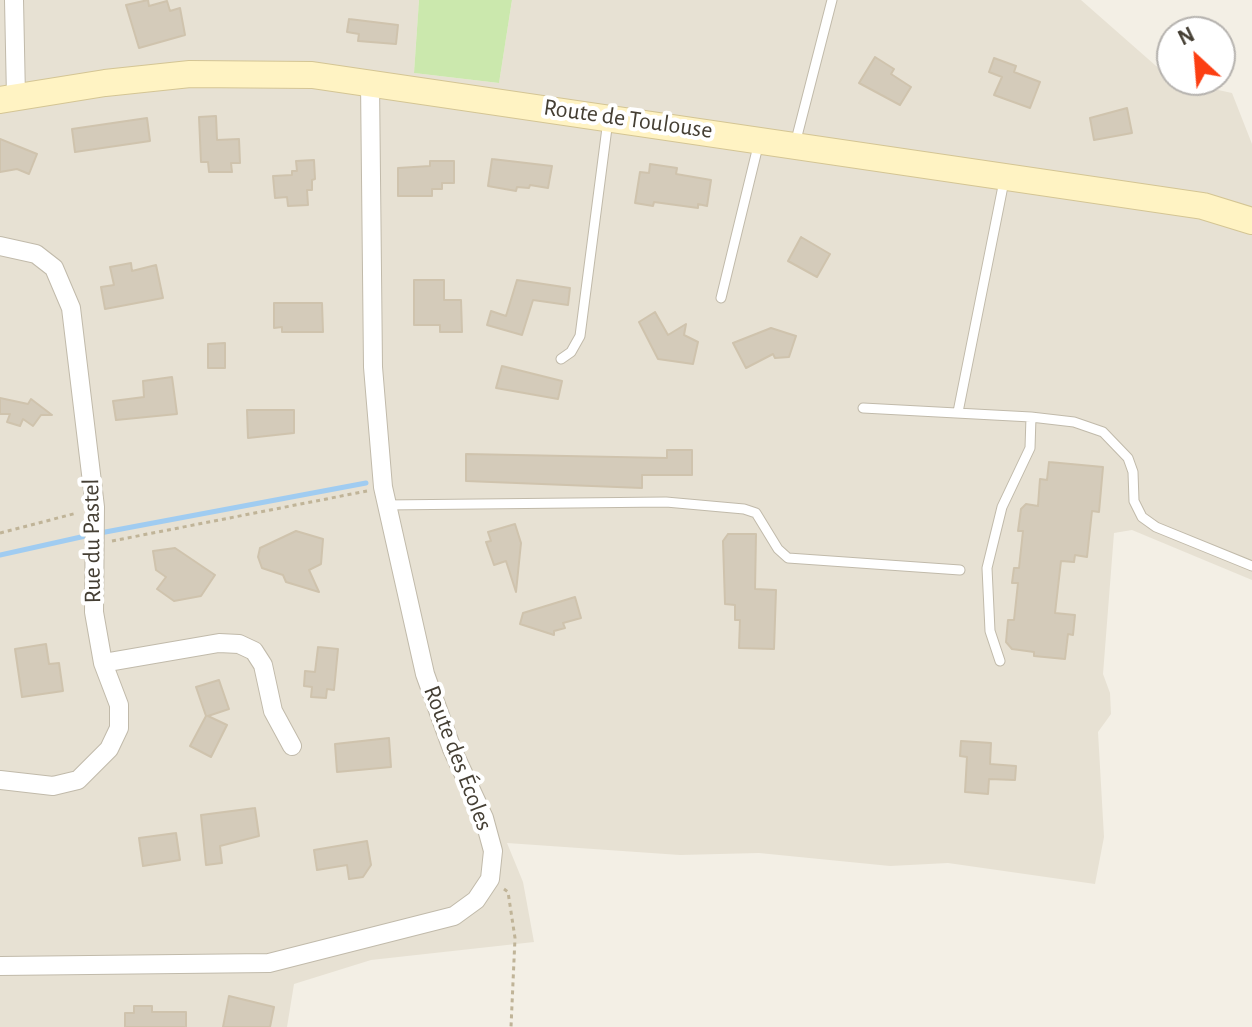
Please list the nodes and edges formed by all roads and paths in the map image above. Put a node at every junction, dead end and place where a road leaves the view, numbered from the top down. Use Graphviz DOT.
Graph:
graph roads {
  1 [pos="14,0"];
  2 [pos="832,0"];
  3 [pos="370,82"];
  4 [pos="8,99"];
  5 [pos="609,116"];
  6 [pos="760,139"];
  7 [pos="795,144"];
  8 [pos="1005,177"];
  9 [pos="1252,221"];
  10 [pos="0,246"];
  11 [pos="721,298"];
  12 [pos="561,359"];
  13 [pos="863,408"];
  14 [pos="958,412"];
  15 [pos="1031,417"];
  16 [pos="384,496"];
  17 [pos="96,531"];
  18 [pos="0,533"];
  19 [pos="1252,566"];
  20 [pos="960,570"];
  21 [pos="1000,661"];
  22 [pos="103,663"];
  23 [pos="292,746"];
  24 [pos="0,780"];
  25 [pos="490,879"];
  26 [pos="0,966"];
  27 [pos="511,1027"];
  1 -- 4 [label="street"];
  2 -- 7 [label="lane"];
  3 -- 4 [label="street, Route de Toulouse"];
  3 -- 5 [label="street, Route de Toulouse"];
  3 -- 16 [label="street, Route des Écoles"];
  5 -- 6 [label="street, Route de Toulouse"];
  5 -- 12 [label="lane"];
  6 -- 7 [label="street, Route de Toulouse"];
  6 -- 11 [label="lane"];
  7 -- 8 [label="street, Route de Toulouse"];
  8 -- 9 [label="street, Route de Toulouse"];
  8 -- 14 [label="lane"];
  10 -- 17 [label="street, Rue du Pastel"];
  13 -- 14 [label="lane"];
  14 -- 15 [label="lane"];
  15 -- 19 [label="lane"];
  15 -- 21 [label="lane"];
  16 -- 17 [label="path"];
  16 -- 20 [label="lane"];
  16 -- 25 [label="street, Route des Écoles"];
  17 -- 18 [label="path"];
  17 -- 22 [label="street, Rue du Pastel"];
  22 -- 23 [label="street"];
  22 -- 24 [label="street, Rue du Pastel"];
  25 -- 26 [label="street"];
  25 -- 27 [label="path"];
}
